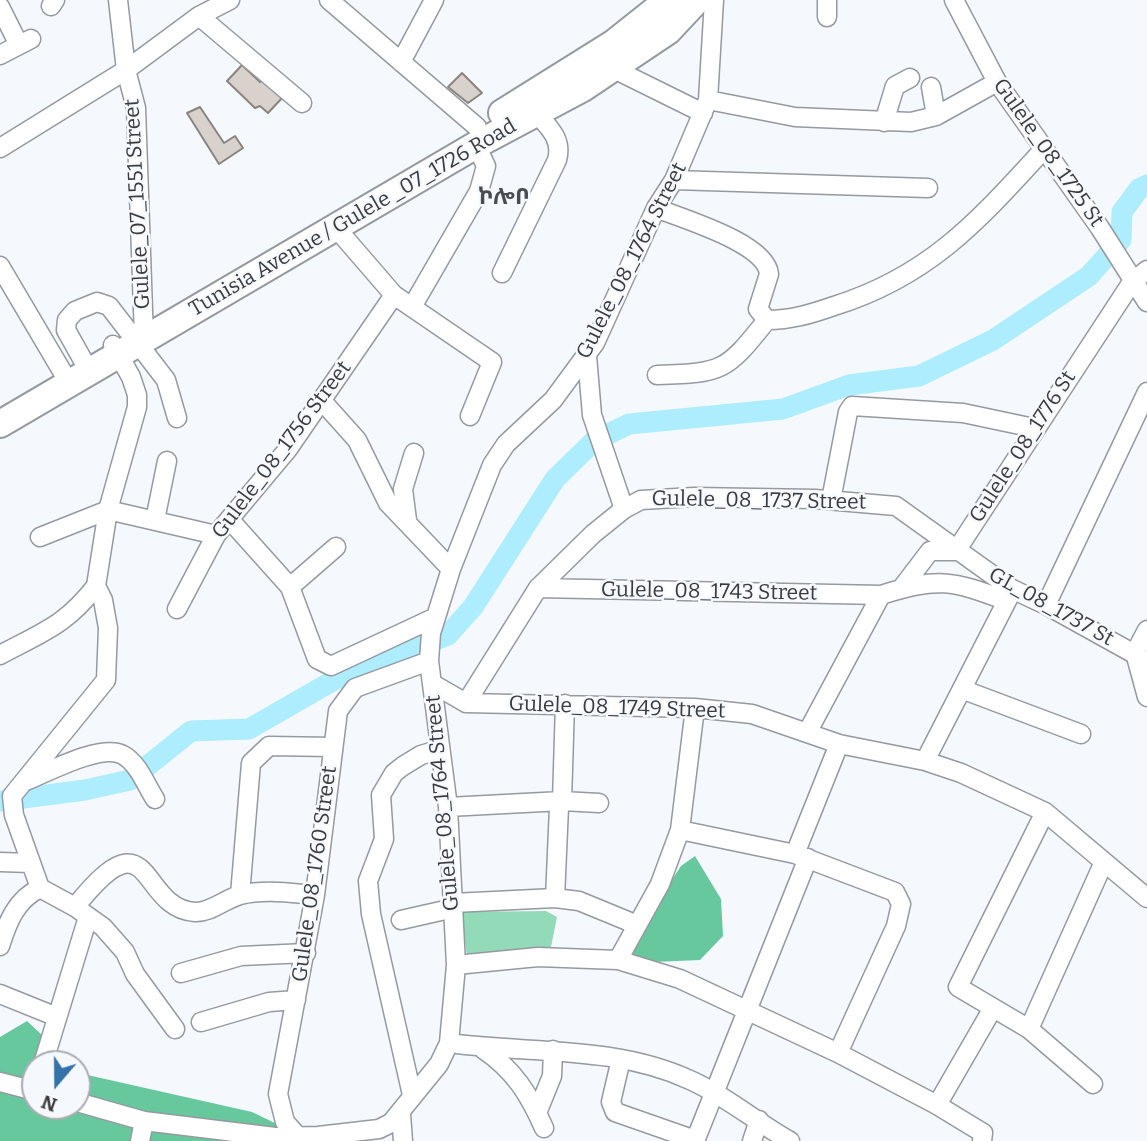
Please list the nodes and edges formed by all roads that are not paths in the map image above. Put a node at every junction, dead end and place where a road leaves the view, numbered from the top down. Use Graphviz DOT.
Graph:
graph roads {
  1 [pos="118,0"];
  2 [pos="230,0"];
  3 [pos="434,0"];
  4 [pos="668,0"];
  5 [pos="697,0"];
  6 [pos="714,0"];
  7 [pos="954,0"];
  8 [pos="335,2"];
  9 [pos="0,7"];
  10 [pos="199,16"];
  11 [pos="0,55"];
  12 [pos="401,62"];
  13 [pos="614,69"];
  14 [pos="126,70"];
  15 [pos="910,78"];
  16 [pos="997,82"];
  17 [pos="930,87"];
  18 [pos="302,103"];
  19 [pos="531,105"];
  20 [pos="706,107"];
  21 [pos="936,116"];
  22 [pos="884,122"];
  23 [pos="476,136"];
  24 [pos="0,148"];
  25 [pos="1044,149"];
  26 [pos="674,180"];
  27 [pos="928,188"];
  28 [pos="656,208"];
  29 [pos="337,229"];
  30 [pos="0,267"];
  31 [pos="1147,270"];
  32 [pos="502,273"];
  33 [pos="1128,274"];
  34 [pos="394,295"];
  35 [pos="1147,302"];
  36 [pos="412,307"];
  37 [pos="767,320"];
  38 [pos="131,339"];
  39 [pos="587,356"];
  40 [pos="76,372"];
  41 [pos="657,375"];
  42 [pos="1147,392"];
  43 [pos="323,402"];
  44 [pos="0,411"];
  45 [pos="470,416"];
  46 [pos="177,418"];
  47 [pos="0,424"];
  48 [pos="1034,428"];
  49 [pos="414,453"];
  50 [pos="167,461"];
  51 [pos="831,500"];
  52 [pos="624,509"];
  53 [pos="108,510"];
  54 [pos="155,520"];
  55 [pos="230,520"];
  56 [pos="407,520"];
  57 [pos="216,535"];
  58 [pos="40,537"];
  59 [pos="336,547"];
  60 [pos="956,551"];
  61 [pos="451,569"];
  62 [pos="96,586"];
  63 [pos="290,587"];
  64 [pos="538,588"];
  65 [pos="901,589"];
  66 [pos="1009,595"];
  67 [pos="881,596"];
  68 [pos="1046,605"];
  69 [pos="177,609"];
  70 [pos="433,625"];
  71 [pos="1147,629"];
  72 [pos="0,655"];
  73 [pos="1141,657"];
  74 [pos="429,662"];
  75 [pos="433,684"];
  76 [pos="964,690"];
  77 [pos="1147,697"];
  78 [pos="466,702"];
  79 [pos="565,704"];
  80 [pos="695,708"];
  81 [pos="807,733"];
  82 [pos="1081,734"];
  83 [pos="839,744"];
  84 [pos="333,747"];
  85 [pos="438,750"];
  86 [pos="925,761"];
  87 [pos="19,783"];
  88 [pos="155,799"];
  89 [pos="562,801"];
  90 [pos="599,803"];
  91 [pos="448,807"];
  92 [pos="1045,812"];
  93 [pos="680,830"];
  94 [pos="802,856"];
  95 [pos="0,862"];
  96 [pos="30,863"];
  97 [pos="1103,864"];
  98 [pos="40,888"];
  99 [pos="240,895"];
  100 [pos="315,895"];
  101 [pos="555,898"];
  102 [pos="1147,898"];
  103 [pos="454,905"];
  104 [pos="82,912"];
  105 [pos="401,920"];
  106 [pos="4,923"];
  107 [pos="635,925"];
  108 [pos="0,946"];
  109 [pos="306,953"];
  110 [pos="618,960"];
  111 [pos="456,965"];
  112 [pos="181,973"];
  113 [pos="0,994"];
  114 [pos="296,1000"];
  115 [pos="993,1008"];
  116 [pos="747,1010"];
  117 [pos="57,1017"];
  118 [pos="201,1022"];
  119 [pos="175,1029"];
  120 [pos="1030,1029"];
  121 [pos="449,1043"];
  122 [pos="480,1047"];
  123 [pos="47,1050"];
  124 [pos="553,1050"];
  125 [pos="838,1053"];
  126 [pos="621,1059"];
  127 [pos="1093,1084"];
  128 [pos="1,1088"];
  129 [pos="21,1090"];
  130 [pos="713,1092"];
  131 [pos="412,1095"];
  132 [pos="937,1105"];
  133 [pos="91,1106"];
  134 [pos="401,1114"];
  135 [pos="759,1120"];
  136 [pos="144,1121"];
  137 [pos="301,1138"];
  138 [pos="695,1140"];
  139 [pos="139,1141"];
  140 [pos="403,1141"];
  141 [pos="752,1141"];
  142 [pos="790,1141"];
  143 [pos="982,1141"];
  1 -- 14 [label="street, Gulele_07_1551 Street"];
  2 -- 10 [label="street"];
  3 -- 12 [label="street"];
  4 -- 19 [label="highway, Tunisia Avenue / Gulele _07_1726 Road"];
  5 -- 13 [label="highway, Tunisia Avenue / Gulele _07_1726 Road"];
  6 -- 20 [label="street, Gulele_08_1764 Street"];
  7 -- 16 [label="street, Gulele_08_1725 St"];
  8 -- 12 [label="street"];
  9 -- 11 [label="street"];
  10 -- 14 [label="street"];
  10 -- 18 [label="street"];
  12 -- 23 [label="street"];
  13 -- 19 [label="highway, Tunisia Avenue / Gulele _07_1726 Road"];
  13 -- 20 [label="street"];
  14 -- 24 [label="street"];
  14 -- 38 [label="street, Gulele_07_1551 Street"];
  15 -- 22 [label="street"];
  16 -- 21 [label="street"];
  16 -- 25 [label="street, Gulele_08_1725 St"];
  17 -- 21 [label="street"];
  19 -- 23 [label="highway, Tunisia Avenue / Gulele _07_1726 Road"];
  19 -- 32 [label="street"];
  20 -- 22 [label="street"];
  20 -- 26 [label="street, Gulele_08_1764 Street"];
  21 -- 22 [label="street"];
  23 -- 29 [label="highway, Tunisia Avenue / Gulele _07_1726 Road"];
  23 -- 36 [label="street"];
  23 -- 38 [label="highway, Tunisia Avenue / Gulele _07_1726 Road"];
  25 -- 33 [label="street, Gulele_08_1725 St"];
  25 -- 37 [label="street"];
  26 -- 27 [label="street"];
  26 -- 28 [label="street, Gulele_08_1764 Street"];
  28 -- 37 [label="street"];
  28 -- 39 [label="street, Gulele_08_1764 Street"];
  29 -- 34 [label="street"];
  29 -- 38 [label="highway, Tunisia Avenue / Gulele _07_1726 Road"];
  30 -- 40 [label="street"];
  31 -- 33 [label="street, Gulele_08_1776 St"];
  33 -- 35 [label="street, Gulele_08_1725 St"];
  33 -- 48 [label="street, Gulele_08_1776 St"];
  34 -- 36 [label="street"];
  34 -- 43 [label="street, Gulele_08_1756 Street"];
  36 -- 45 [label="street"];
  37 -- 41 [label="street"];
  38 -- 40 [label="highway, Tunisia Avenue / Gulele _07_1726 Road"];
  38 -- 40 [label="street"];
  38 -- 46 [label="street"];
  38 -- 53 [label="street"];
  39 -- 52 [label="street"];
  39 -- 61 [label="street, Gulele_08_1764 Street"];
  40 -- 44 [label="highway, Tunisia Avenue / Gulele _07_1726 Road"];
  40 -- 47 [label="highway, Tunisia Avenue / Gulele _07_1726 Road"];
  42 -- 68 [label="street"];
  43 -- 55 [label="street, Gulele_08_1756 Street"];
  43 -- 56 [label="street"];
  48 -- 51 [label="street"];
  48 -- 60 [label="street, Gulele_08_1776 St"];
  49 -- 56 [label="street"];
  50 -- 54 [label="street"];
  51 -- 52 [label="street, Gulele_08_1737 Street"];
  51 -- 60 [label="street, Gulele_08_1737 Street"];
  52 -- 64 [label="street, Gulele_08_1737 Street"];
  53 -- 54 [label="street"];
  53 -- 58 [label="street"];
  53 -- 62 [label="street"];
  54 -- 57 [label="street"];
  55 -- 57 [label="street, Gulele_08_1756 Street"];
  55 -- 63 [label="street"];
  56 -- 61 [label="street"];
  57 -- 69 [label="street, Gulele_08_1756 Street"];
  59 -- 63 [label="street"];
  60 -- 65 [label="street"];
  60 -- 66 [label="street, GL_08_1737 St"];
  61 -- 70 [label="street, Gulele_08_1764 Street"];
  62 -- 72 [label="street"];
  62 -- 87 [label="street"];
  63 -- 70 [label="street"];
  64 -- 67 [label="street, Gulele_08_1743 Street"];
  64 -- 78 [label="street, Gulele_08_1737 Street"];
  65 -- 66 [label="street"];
  65 -- 67 [label="street"];
  66 -- 68 [label="street, GL_08_1737 St"];
  66 -- 76 [label="street"];
  67 -- 81 [label="street"];
  68 -- 73 [label="street, GL_08_1737 St"];
  70 -- 74 [label="street, Gulele_08_1764 Street"];
  71 -- 73 [label="street"];
  73 -- 77 [label="street"];
  74 -- 75 [label="street, Gulele_08_1764 Street"];
  74 -- 84 [label="street, Gulele_08_1760 Street"];
  75 -- 78 [label="street"];
  75 -- 85 [label="street, Gulele_08_1764 Street"];
  76 -- 82 [label="street"];
  76 -- 86 [label="street"];
  78 -- 79 [label="street, Gulele_08_1749 Street"];
  79 -- 80 [label="street, Gulele_08_1749 Street"];
  79 -- 89 [label="street"];
  80 -- 81 [label="street, Gulele_08_1749 Street"];
  80 -- 93 [label="street"];
  81 -- 83 [label="street, Gulele_08_1749 Street"];
  83 -- 86 [label="street, Gulele_08_1749 Street"];
  83 -- 94 [label="street"];
  84 -- 99 [label="street"];
  84 -- 100 [label="street, Gulele_08_1760 Street"];
  85 -- 91 [label="street, Gulele_08_1764 Street"];
  85 -- 131 [label="street"];
  86 -- 92 [label="street, Gulele_08_1749 Street"];
  87 -- 88 [label="street"];
  87 -- 96 [label="street"];
  89 -- 90 [label="street"];
  89 -- 91 [label="street"];
  89 -- 101 [label="street"];
  91 -- 103 [label="street, Gulele_08_1764 Street"];
  92 -- 97 [label="street, Gulele_08_1749 Street"];
  92 -- 115 [label="street"];
  93 -- 94 [label="street"];
  93 -- 107 [label="street"];
  94 -- 116 [label="street"];
  94 -- 125 [label="street"];
  95 -- 96 [label="street"];
  96 -- 98 [label="street"];
  97 -- 102 [label="street, Gulele_08_1749 Street"];
  97 -- 120 [label="street"];
  98 -- 104 [label="street"];
  98 -- 106 [label="street"];
  99 -- 100 [label="street"];
  99 -- 104 [label="street"];
  100 -- 109 [label="street, Gulele_08_1760 Street"];
  101 -- 103 [label="street"];
  101 -- 107 [label="street"];
  103 -- 105 [label="street"];
  103 -- 111 [label="street, Gulele_08_1764 Street"];
  104 -- 117 [label="street"];
  104 -- 119 [label="street"];
  106 -- 108 [label="street"];
  107 -- 110 [label="street"];
  109 -- 112 [label="street"];
  109 -- 114 [label="street, Gulele_08_1760 Street"];
  110 -- 111 [label="street"];
  110 -- 116 [label="street"];
  111 -- 121 [label="street, Gulele_08_1764 Street"];
  113 -- 117 [label="street"];
  114 -- 118 [label="street"];
  114 -- 137 [label="street, Gulele_08_1760 Street"];
  115 -- 120 [label="street"];
  115 -- 132 [label="street"];
  116 -- 125 [label="street"];
  116 -- 130 [label="street"];
  117 -- 123 [label="street"];
  120 -- 127 [label="street"];
  121 -- 122 [label="street"];
  121 -- 131 [label="street"];
  122 -- 124 [label="street"];
  122 -- 124 [label="street"];
  124 -- 126 [label="street"];
  125 -- 132 [label="street"];
  126 -- 130 [label="street"];
  126 -- 138 [label="street"];
  128 -- 129 [label="street"];
  130 -- 135 [label="street"];
  130 -- 138 [label="street"];
  131 -- 134 [label="street"];
  132 -- 143 [label="street"];
  133 -- 136 [label="street"];
  134 -- 137 [label="street"];
  134 -- 140 [label="street"];
  135 -- 141 [label="street"];
  135 -- 142 [label="street"];
  136 -- 137 [label="street"];
  136 -- 139 [label="street"];
}
